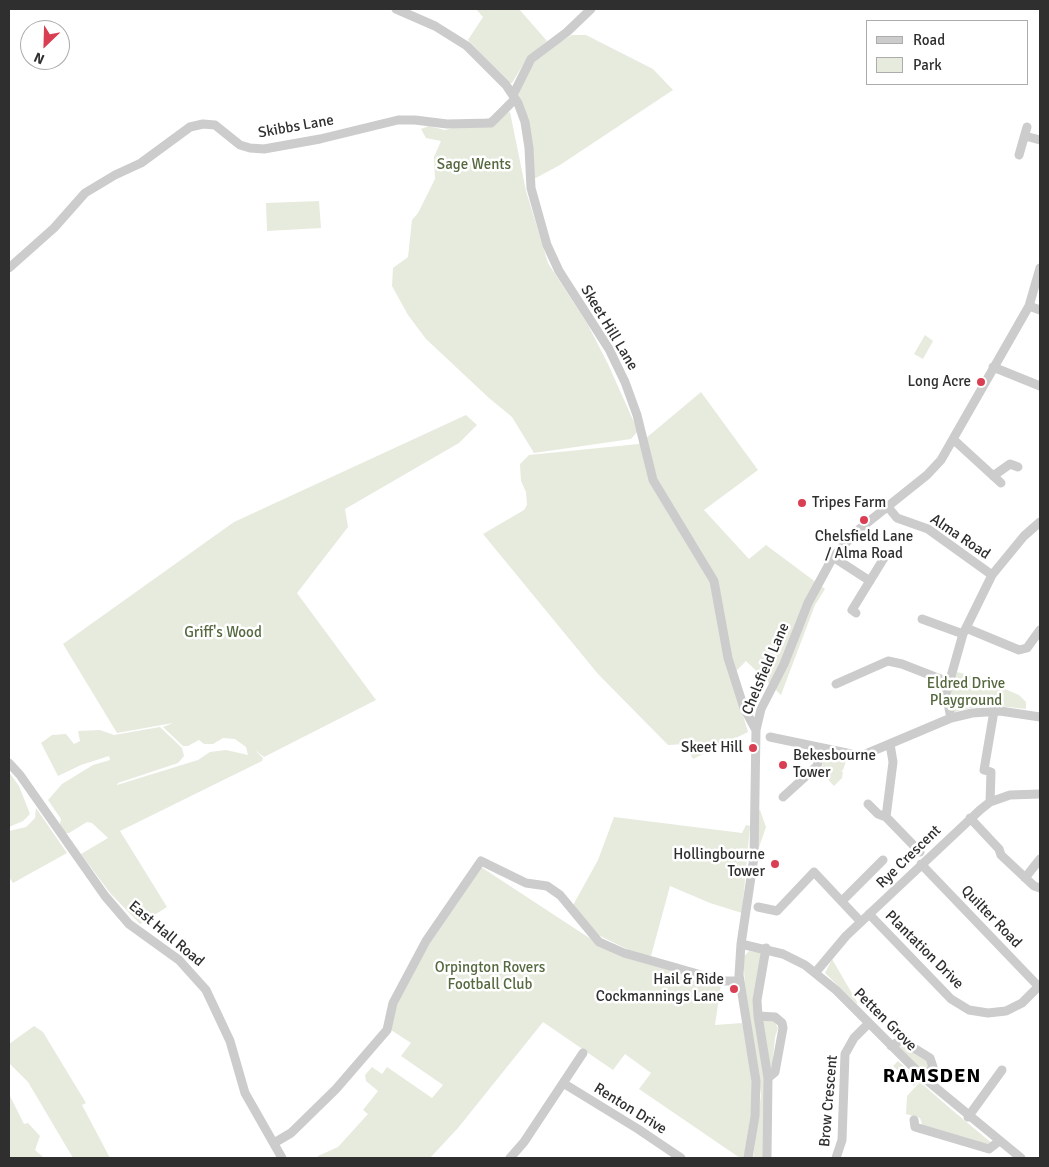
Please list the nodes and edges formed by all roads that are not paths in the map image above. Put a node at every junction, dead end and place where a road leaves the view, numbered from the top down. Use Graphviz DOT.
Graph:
graph roads {
  1 [pos="396,9"];
  2 [pos="591,9"];
  3 [pos="514,97"];
  4 [pos="1040,140"];
  5 [pos="1019,155"];
  6 [pos="9,268"];
  7 [pos="1040,268"];
  8 [pos="1029,306"];
  9 [pos="1040,310"];
  10 [pos="993,367"];
  11 [pos="1040,386"];
  12 [pos="954,440"];
  13 [pos="1018,467"];
  14 [pos="994,476"];
  15 [pos="1001,483"];
  16 [pos="888,507"];
  17 [pos="1040,522"];
  18 [pos="880,555"];
  19 [pos="833,557"];
  20 [pos="992,575"];
  21 [pos="870,581"];
  22 [pos="856,613"];
  23 [pos="922,619"];
  24 [pos="1040,630"];
  25 [pos="964,631"];
  26 [pos="948,682"];
  27 [pos="836,684"];
  28 [pos="744,708"];
  29 [pos="761,709"];
  30 [pos="994,711"];
  31 [pos="1040,717"];
  32 [pos="951,718"];
  33 [pos="756,730"];
  34 [pos="770,738"];
  35 [pos="890,744"];
  36 [pos="822,748"];
  37 [pos="9,764"];
  38 [pos="1040,794"];
  39 [pos="783,797"];
  40 [pos="990,802"];
  41 [pos="868,804"];
  42 [pos="886,817"];
  43 [pos="970,818"];
  44 [pos="920,852"];
  45 [pos="1040,859"];
  46 [pos="883,860"];
  47 [pos="922,864"];
  48 [pos="1025,878"];
  49 [pos="1040,888"];
  50 [pos="842,902"];
  51 [pos="758,908"];
  52 [pos="869,914"];
  53 [pos="861,922"];
  54 [pos="741,944"];
  55 [pos="766,948"];
  56 [pos="815,973"];
  57 [pos="739,981"];
  58 [pos="1040,987"];
  59 [pos="758,1016"];
  60 [pos="869,1023"];
  61 [pos="891,1046"];
  62 [pos="583,1053"];
  63 [pos="1002,1070"];
  64 [pos="768,1078"];
  65 [pos="924,1078"];
  66 [pos="563,1083"];
  67 [pos="968,1117"];
  68 [pos="914,1120"];
  69 [pos="274,1142"];
  70 [pos="998,1142"];
  71 [pos="282,1158"];
  72 [pos="510,1158"];
  73 [pos="681,1158"];
  74 [pos="748,1158"];
  75 [pos="767,1158"];
  76 [pos="836,1158"];
  77 [pos="1020,1158"];
  1 -- 3 [label="street, Skeet Hill Lane"];
  2 -- 3 [label="street, Skibbs Lane"];
  3 -- 6 [label="street, Skibbs Lane"];
  3 -- 28 [label="street, Skeet Hill Lane"];
  4 -- 5 [label="street"];
  7 -- 8 [label="street, Chelsfield Lane"];
  8 -- 9 [label="street"];
  8 -- 10 [label="street, Chelsfield Lane"];
  10 -- 11 [label="street"];
  10 -- 12 [label="street, Chelsfield Lane"];
  12 -- 14 [label="street"];
  12 -- 16 [label="street, Chelsfield Lane"];
  13 -- 14 [label="street"];
  14 -- 15 [label="street"];
  16 -- 19 [label="street, Chelsfield Lane"];
  16 -- 20 [label="street, Alma Road"];
  17 -- 20 [label="street"];
  18 -- 21 [label="street"];
  19 -- 21 [label="street"];
  19 -- 29 [label="street, Chelsfield Lane"];
  20 -- 25 [label="street"];
  21 -- 22 [label="street"];
  23 -- 25 [label="street"];
  24 -- 25 [label="street"];
  25 -- 26 [label="street"];
  26 -- 27 [label="street"];
  26 -- 32 [label="street"];
  28 -- 29 [label="street"];
  28 -- 33 [label="street, Skeet Hill Lane"];
  29 -- 33 [label="street, Chelsfield Lane"];
  30 -- 31 [label="street"];
  30 -- 32 [label="street"];
  30 -- 40 [label="street"];
  32 -- 35 [label="street"];
  33 -- 54 [label="street, Chelsfield Lane"];
  34 -- 36 [label="street"];
  35 -- 36 [label="street"];
  35 -- 42 [label="street"];
  36 -- 39 [label="street"];
  37 -- 69 [label="street, East Hall Road"];
  38 -- 40 [label="street, Rye Crescent"];
  40 -- 43 [label="street, Rye Crescent"];
  41 -- 42 [label="street"];
  42 -- 44 [label="street"];
  43 -- 47 [label="street, Rye Crescent"];
  43 -- 48 [label="street"];
  45 -- 48 [label="street"];
  46 -- 50 [label="street"];
  47 -- 52 [label="street, Rye Crescent"];
  47 -- 58 [label="street, Quilter Road"];
  48 -- 49 [label="street"];
  50 -- 51 [label="street"];
  50 -- 53 [label="street"];
  52 -- 53 [label="street, Rye Crescent"];
  52 -- 58 [label="street, Plantation Drive"];
  53 -- 56 [label="street, Rye Crescent"];
  54 -- 55 [label="street, Petten Grove"];
  54 -- 57 [label="street, Chelsfield Lane"];
  55 -- 56 [label="street, Petten Grove"];
  55 -- 59 [label="street"];
  56 -- 60 [label="street, Petten Grove"];
  57 -- 69 [label="street"];
  57 -- 74 [label="street, Chelsfield Lane"];
  59 -- 64 [label="street"];
  59 -- 64 [label="street"];
  60 -- 61 [label="street, Petten Grove"];
  60 -- 76 [label="street, Brow Crescent"];
  61 -- 65 [label="street, Petten Grove"];
  61 -- 65 [label="street"];
  62 -- 66 [label="street"];
  63 -- 67 [label="street"];
  64 -- 75 [label="street"];
  65 -- 67 [label="street, Petten Grove"];
  66 -- 72 [label="street"];
  66 -- 73 [label="street, Renton Drive"];
  67 -- 70 [label="street, Petten Grove"];
  68 -- 70 [label="street"];
  69 -- 71 [label="street, East Hall Road"];
  70 -- 77 [label="street, Petten Grove"];
}
